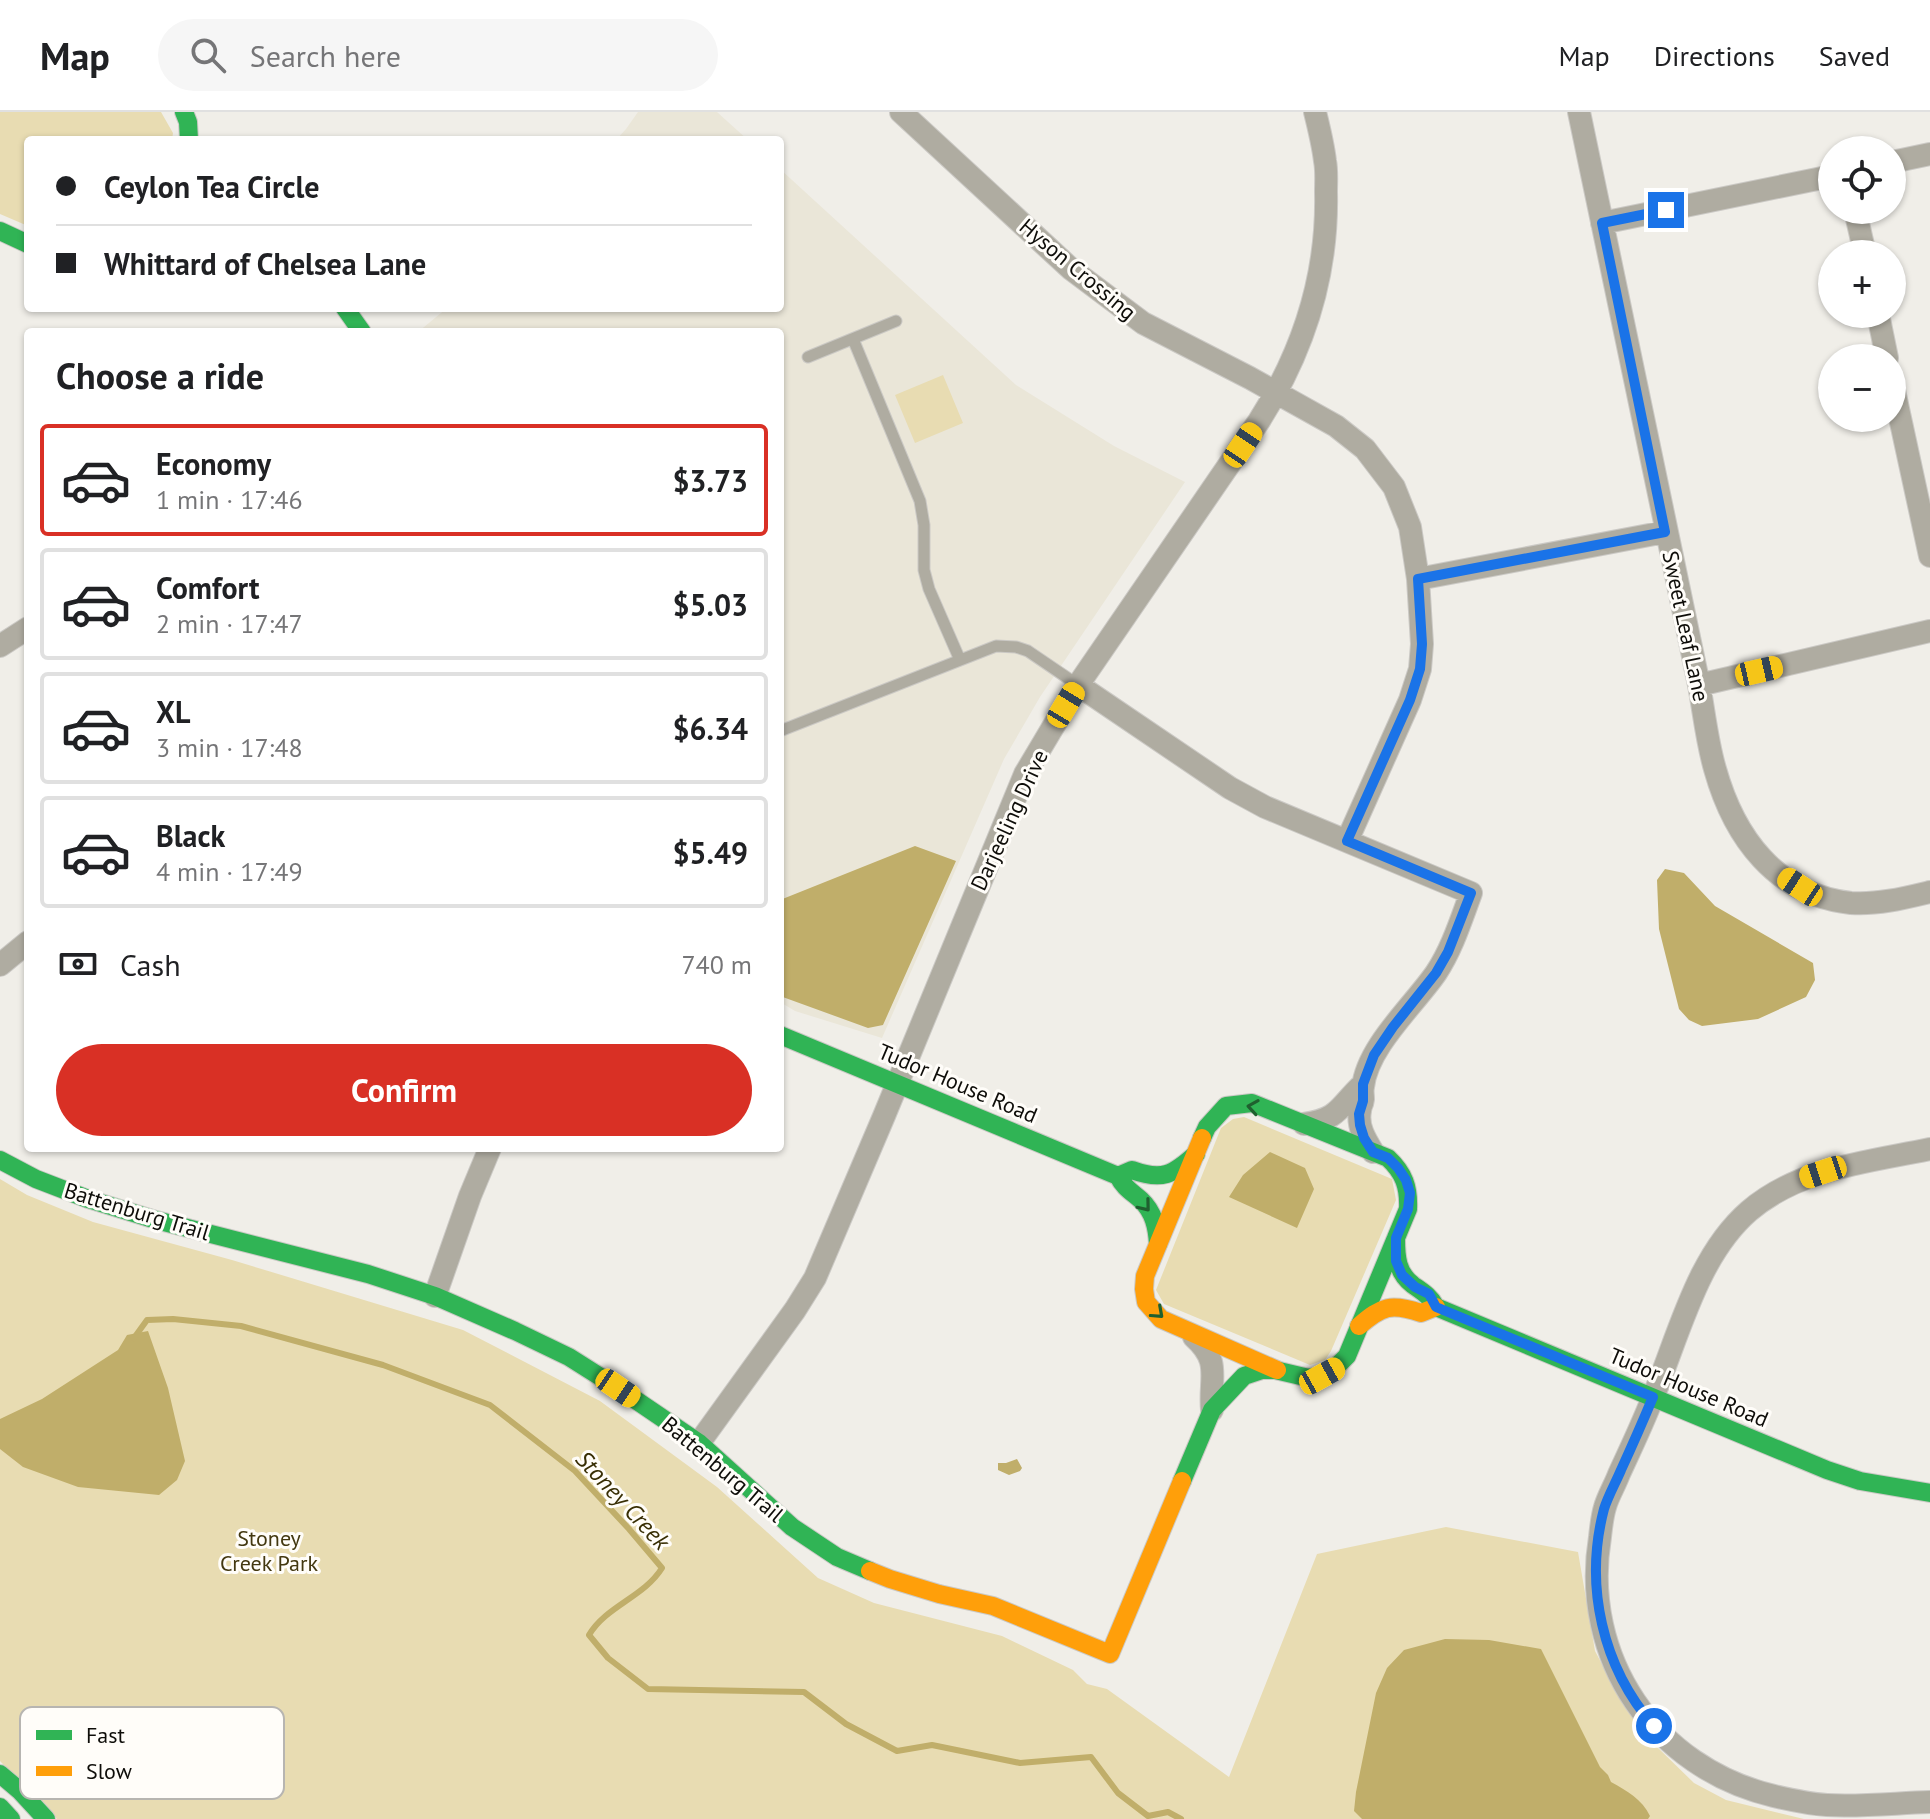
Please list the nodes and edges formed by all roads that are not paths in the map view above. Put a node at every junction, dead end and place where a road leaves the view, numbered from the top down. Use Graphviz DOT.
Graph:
graph roads {
  1 [pos="184,112"];
  2 [pos="901,112"];
  3 [pos="1315,112"];
  4 [pos="1579,112"];
  5 [pos="189,136"];
  6 [pos="1930,154"];
  7 [pos="1906,159"];
  8 [pos="1818,179"];
  9 [pos="1602,223"];
  10 [pos="0,231"];
  11 [pos="24,242"];
  12 [pos="896,321"];
  13 [pos="853,339"];
  14 [pos="808,357"];
  15 [pos="1277,393"];
  16 [pos="1903,432"];
  17 [pos="1665,532"];
  18 [pos="1930,556"];
  19 [pos="1418,579"];
  20 [pos="24,631"];
  21 [pos="1930,631"];
  22 [pos="0,646"];
  23 [pos="960,660"];
  24 [pos="1078,685"];
  25 [pos="1699,685"];
  26 [pos="784,729"];
  27 [pos="1347,841"];
  28 [pos="1930,892"];
  29 [pos="24,945"];
  30 [pos="0,965"];
  31 [pos="784,1037"];
  32 [pos="897,1084"];
  33 [pos="1363,1084"];
  34 [pos="1304,1124"];
  35 [pos="1930,1149"];
  36 [pos="488,1152"];
  37 [pos="1373,1152"];
  38 [pos="1197,1153"];
  39 [pos="0,1160"];
  40 [pos="1118,1176"];
  41 [pos="1396,1238"];
  42 [pos="1158,1244"];
  43 [pos="435,1296"];
  44 [pos="1436,1307"];
  45 [pos="1359,1326"];
  46 [pos="1187,1331"];
  47 [pos="1277,1370"];
  48 [pos="1653,1397"];
  49 [pos="1212,1410"];
  50 [pos="699,1443"];
  51 [pos="1930,1493"];
  52 [pos="0,1774"];
  53 [pos="20,1791"];
  54 [pos="27,1799"];
  55 [pos="1930,1802"];
  56 [pos="0,1807"];
  57 [pos="11,1819"];
  58 [pos="46,1819"];
  1 -- 5 [label="street"];
  2 -- 15 [label="street, Hyson Crossing"];
  3 -- 15 [label="street, Darjeeling Drive"];
  4 -- 9 [label="street, Sweet Leaf Lane"];
  6 -- 7 [label="street"];
  8 -- 9 [label="street"];
  9 -- 17 [label="street, Sweet Leaf Lane"];
  10 -- 11 [label="street"];
  12 -- 13 [label="lane"];
  13 -- 14 [label="lane"];
  13 -- 23 [label="lane"];
  15 -- 19 [label="street, Hyson Crossing"];
  15 -- 24 [label="street, Darjeeling Drive"];
  16 -- 18 [label="street"];
  17 -- 19 [label="street"];
  17 -- 25 [label="street, Sweet Leaf Lane"];
  19 -- 27 [label="street, Hyson Crossing"];
  20 -- 22 [label="street"];
  21 -- 25 [label="street"];
  23 -- 24 [label="lane"];
  23 -- 26 [label="lane"];
  24 -- 27 [label="street"];
  24 -- 32 [label="street, Darjeeling Drive"];
  25 -- 28 [label="street, Sweet Leaf Lane"];
  27 -- 33 [label="street"];
  29 -- 30 [label="street"];
  31 -- 32 [label="street, Tudor House Road"];
  32 -- 40 [label="street, Tudor House Road"];
  32 -- 50 [label="street, Darjeeling Drive"];
  33 -- 34 [label="street"];
  33 -- 37 [label="street"];
  34 -- 37 [label="street, Tudor House Road"];
  34 -- 38 [label="street, Tudor House Road, one-way"];
  35 -- 48 [label="street"];
  36 -- 43 [label="street"];
  37 -- 41 [label="street, Tudor House Road"];
  38 -- 40 [label="street, Tudor House Road"];
  38 -- 42 [label="street, Tudor House Road"];
  39 -- 43 [label="street, Battenburg Trail"];
  40 -- 42 [label="street, Tudor House Road, one-way"];
  41 -- 44 [label="street, Tudor House Road"];
  41 -- 45 [label="street, Tudor House Road"];
  42 -- 46 [label="street, Tudor House Road, one-way"];
  43 -- 50 [label="street, Battenburg Trail"];
  44 -- 45 [label="street, Tudor House Road"];
  44 -- 48 [label="street, Tudor House Road"];
  45 -- 47 [label="street, Tudor House Road"];
  46 -- 47 [label="street, Tudor House Road"];
  46 -- 49 [label="street, Battenburg Trail"];
  47 -- 49 [label="street, Battenburg Trail"];
  48 -- 51 [label="street, Tudor House Road"];
  48 -- 55 [label="street"];
  49 -- 50 [label="street, Battenburg Trail"];
  52 -- 53 [label="street"];
  54 -- 58 [label="street"];
  56 -- 57 [label="street"];
}
